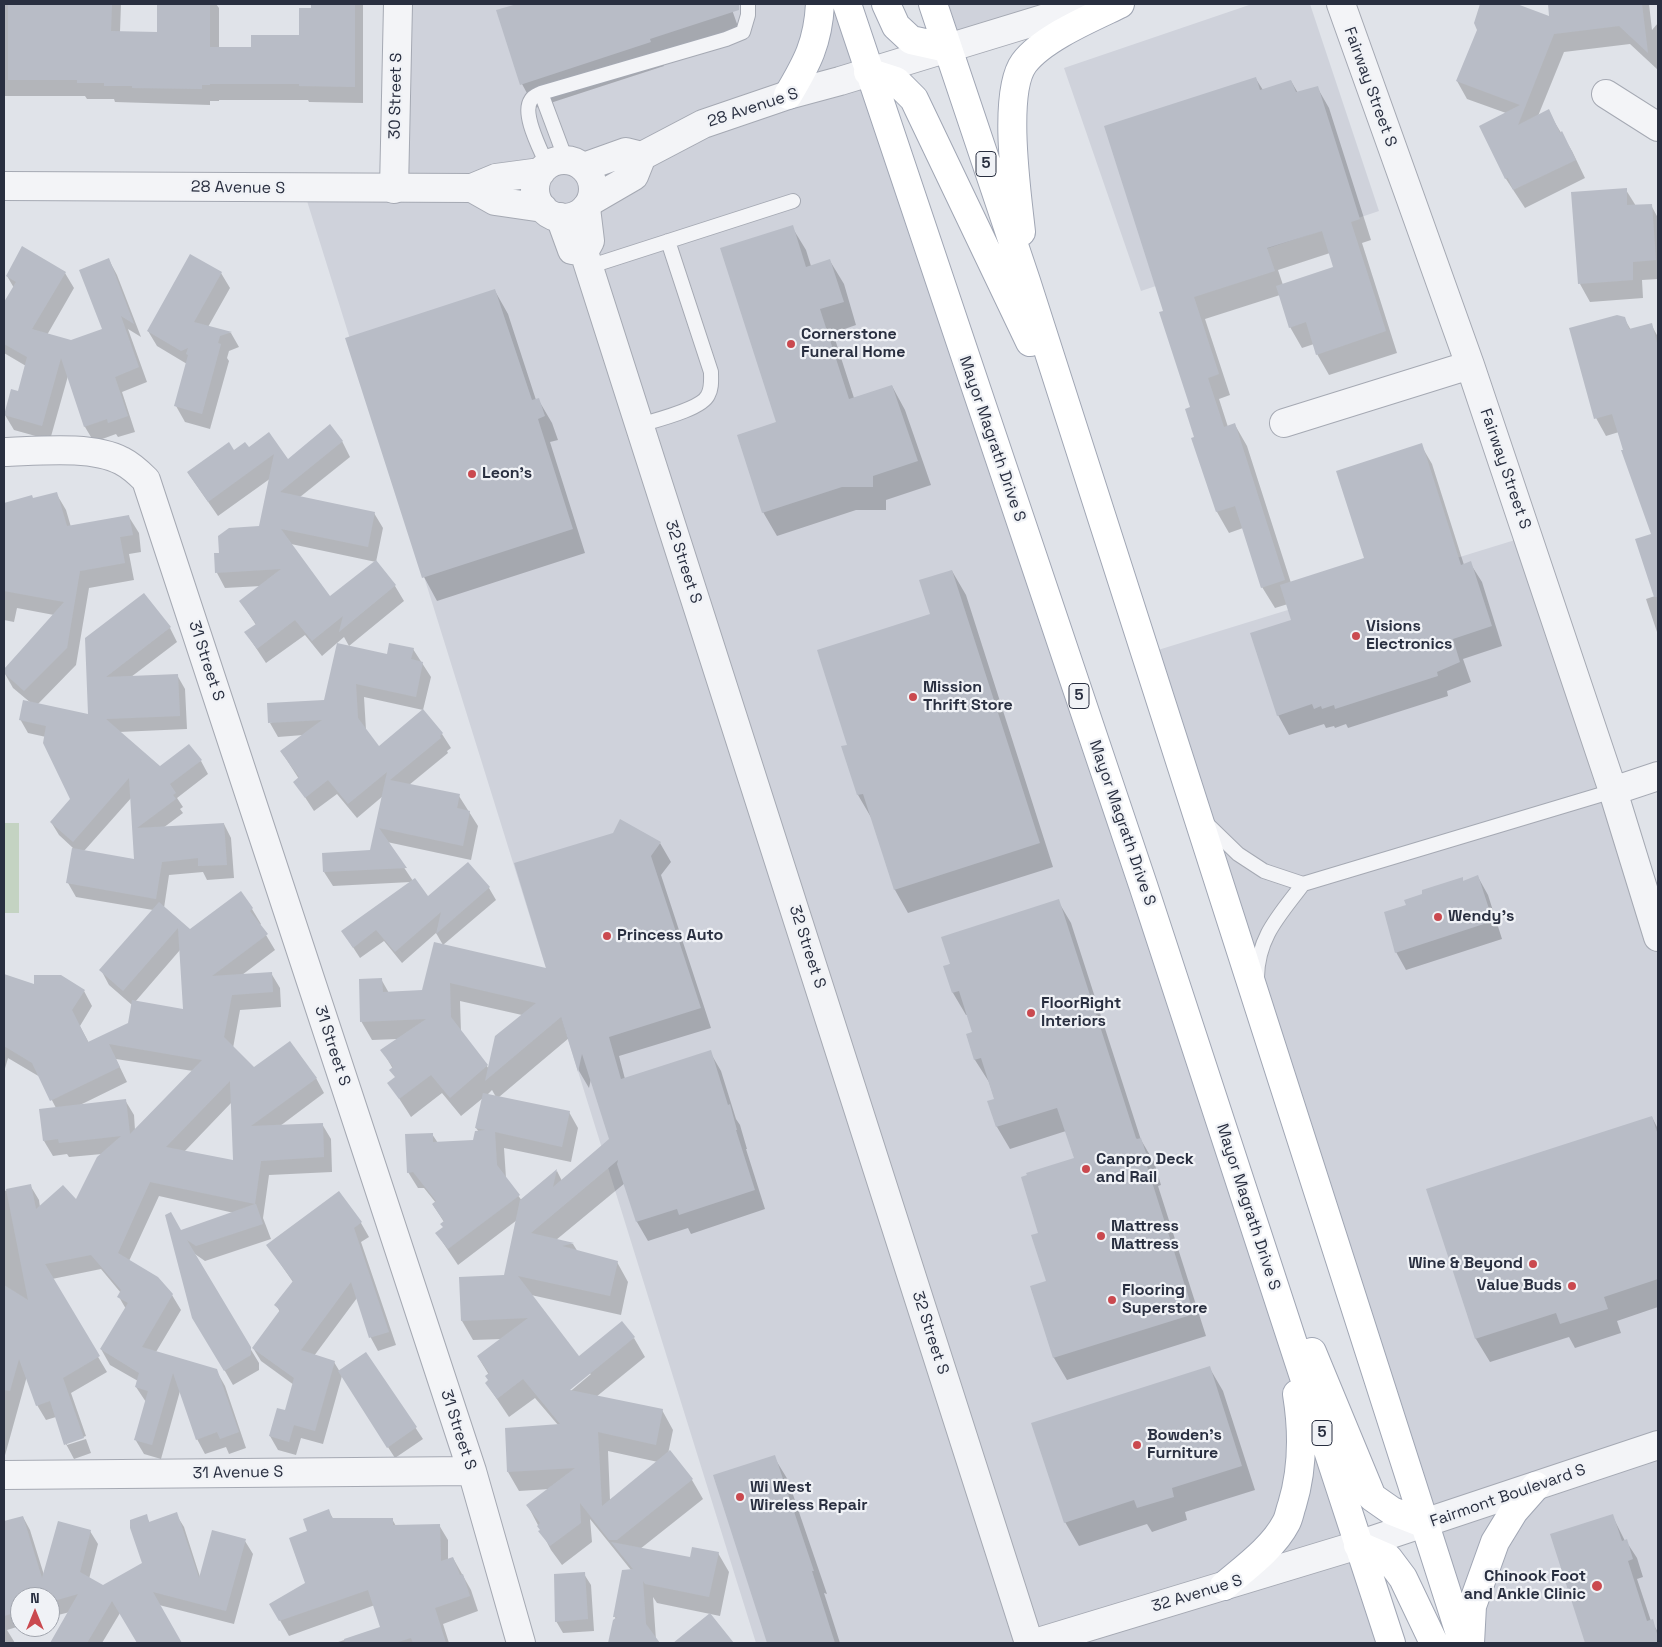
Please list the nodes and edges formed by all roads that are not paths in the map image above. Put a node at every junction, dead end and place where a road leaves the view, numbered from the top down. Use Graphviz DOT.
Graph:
graph roads {
  1 [pos="398,4"];
  2 [pos="748,4"];
  3 [pos="820,4"];
  4 [pos="847,4"];
  5 [pos="886,4"];
  6 [pos="932,4"];
  7 [pos="1092,4"];
  8 [pos="1120,4"];
  9 [pos="1340,4"];
  10 [pos="947,48"];
  11 [pos="868,72"];
  12 [pos="541,93"];
  13 [pos="1606,94"];
  14 [pos="788,95"];
  15 [pos="1658,127"];
  16 [pos="642,156"];
  17 [pos="559,166"];
  18 [pos="4,186"];
  19 [pos="472,188"];
  20 [pos="394,189"];
  21 [pos="793,201"];
  22 [pos="588,205"];
  23 [pos="552,213"];
  24 [pos="668,241"];
  25 [pos="586,259"];
  26 [pos="1026,281"];
  27 [pos="1470,365"];
  28 [pos="1284,423"];
  29 [pos="640,425"];
  30 [pos="1075,436"];
  31 [pos="4,452"];
  32 [pos="1658,776"];
  33 [pos="1613,791"];
  34 [pos="1196,813"];
  35 [pos="1303,884"];
  36 [pos="1658,937"];
  37 [pos="1257,1002"];
  38 [pos="1225,1137"];
  39 [pos="1285,1321"];
  40 [pos="1658,1445"];
  41 [pos="472,1471"];
  42 [pos="4,1475"];
  43 [pos="1536,1486"];
  44 [pos="1425,1524"];
  45 [pos="1358,1546"];
  46 [pos="1224,1586"];
  47 [pos="521,1643"];
  48 [pos="1029,1643"];
  49 [pos="1035,1643"];
  50 [pos="1392,1643"];
  51 [pos="1434,1643"];
  52 [pos="1463,1643"];
  53 [pos="1470,1643"];
  1 -- 20 [label="street, 30 Street S"];
  2 -- 12 [label="lane"];
  3 -- 14 [label="main road"];
  4 -- 11 [label="main road, Mayor Magrath Drive S / 5"];
  5 -- 10 [label="main road"];
  6 -- 10 [label="main road, 5"];
  7 -- 10 [label="street"];
  8 -- 26 [label="main road"];
  9 -- 27 [label="street, Fairway Street S"];
  10 -- 11 [label="street"];
  10 -- 26 [label="main road, 5"];
  11 -- 14 [label="street, 28 Avenue S"];
  11 -- 30 [label="main road"];
  11 -- 38 [label="main road, Mayor Magrath Drive S / 5"];
  12 -- 17 [label="lane"];
  12 -- 17 [label="lane"];
  13 -- 15 [label="street"];
  14 -- 16 [label="street, 28 Avenue S"];
  16 -- 17 [label="street, 28 Avenue S"];
  16 -- 22 [label="street"];
  17 -- 19 [label="street, 28 Avenue S"];
  17 -- 22 [label="street"];
  17 -- 23 [label="street"];
  18 -- 20 [label="street, 28 Avenue S"];
  19 -- 20 [label="street, 28 Avenue S"];
  19 -- 23 [label="street"];
  21 -- 24 [label="lane"];
  22 -- 23 [label="street"];
  22 -- 25 [label="street, 32 Street S"];
  23 -- 25 [label="street"];
  24 -- 25 [label="lane"];
  24 -- 29 [label="lane"];
  25 -- 29 [label="street, 32 Street S"];
  26 -- 30 [label="main road, 5"];
  27 -- 28 [label="street"];
  27 -- 33 [label="street, Fairway Street S"];
  29 -- 48 [label="street, 32 Street S"];
  30 -- 34 [label="main road, 5"];
  31 -- 41 [label="street, 31 Street S"];
  32 -- 33 [label="street"];
  33 -- 35 [label="lane"];
  33 -- 36 [label="street, Fairway Street S"];
  34 -- 35 [label="lane"];
  34 -- 37 [label="main road, 5"];
  35 -- 37 [label="lane"];
  37 -- 44 [label="main road, 5"];
  38 -- 39 [label="main road, Mayor Magrath Drive S / 5"];
  38 -- 44 [label="main road"];
  39 -- 45 [label="main road, Mayor Magrath Drive S / 5"];
  39 -- 46 [label="main road"];
  40 -- 43 [label="street, Fairmont Boulevard S"];
  41 -- 42 [label="street, 31 Avenue S"];
  41 -- 47 [label="street, 31 Street S"];
  43 -- 44 [label="street, Fairmont Boulevard S"];
  43 -- 53 [label="main road"];
  44 -- 45 [label="street, Fairmont Boulevard S"];
  44 -- 52 [label="main road, 5"];
  45 -- 46 [label="street, 32 Avenue S"];
  45 -- 50 [label="main road, Mayor Magrath Drive S / 5"];
  45 -- 51 [label="main road"];
  46 -- 49 [label="street, 32 Avenue S"];
}
